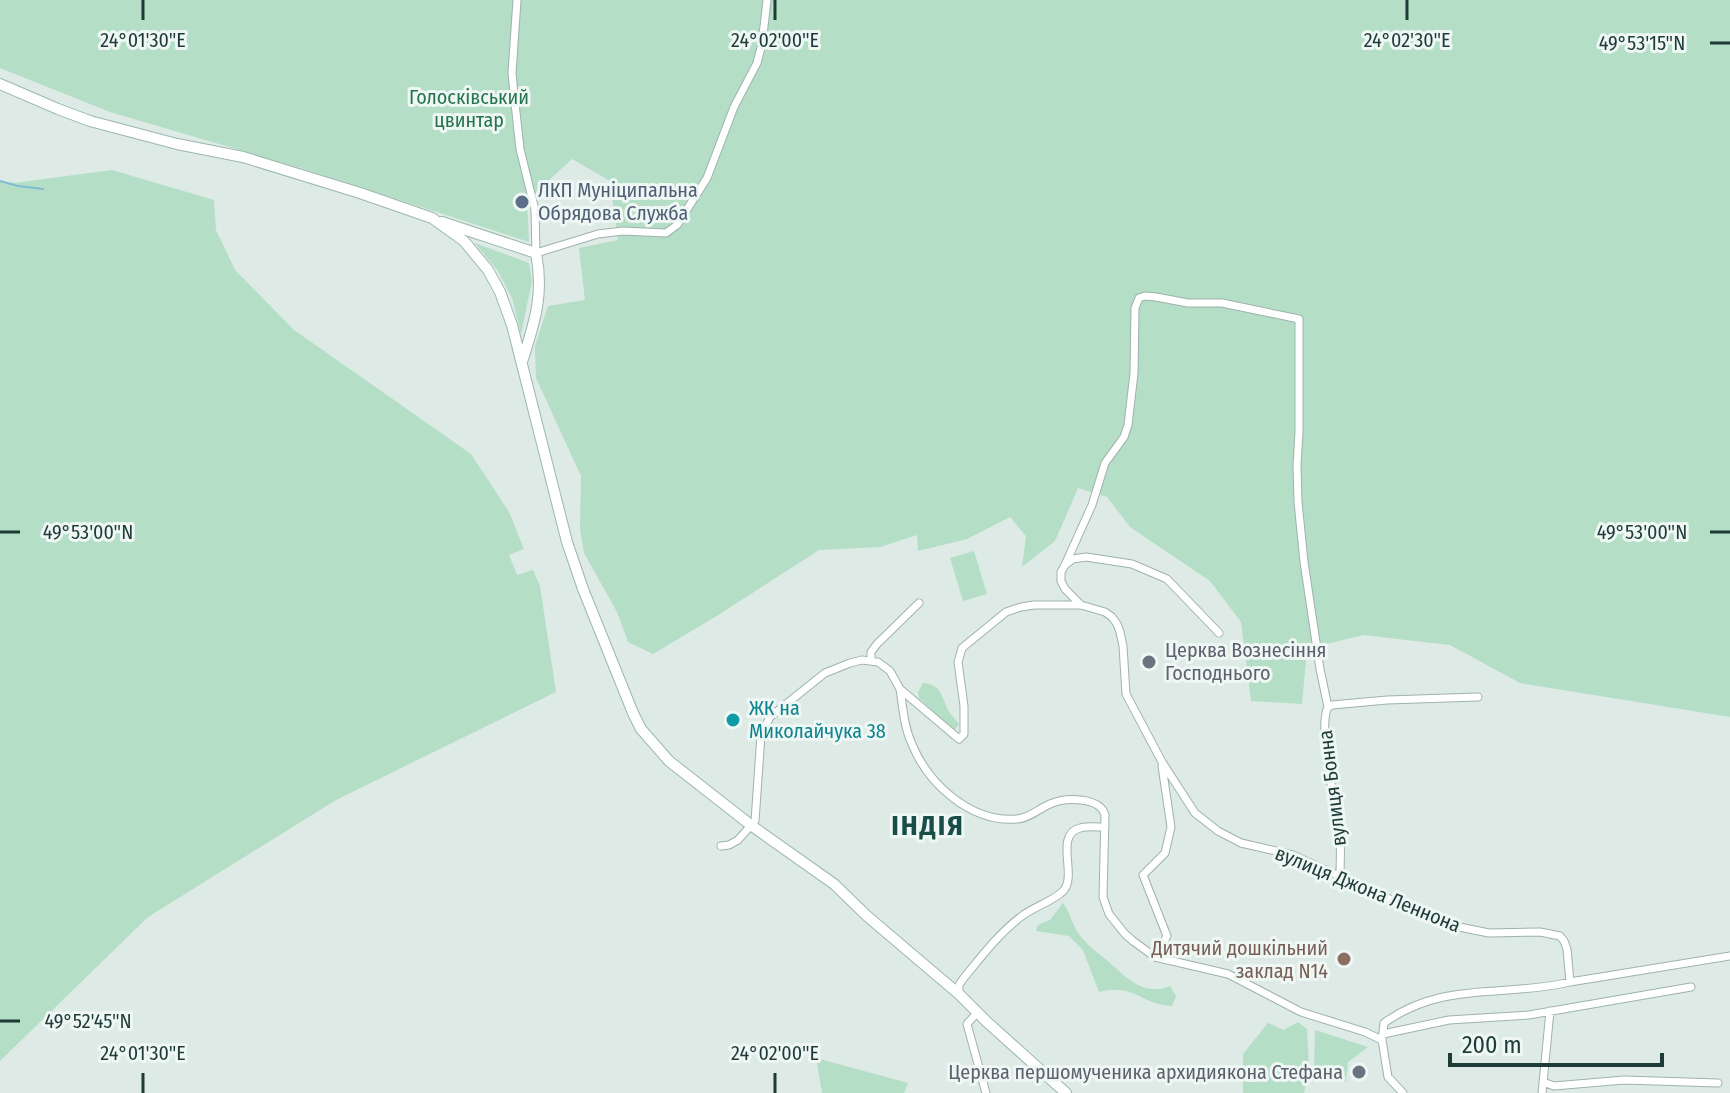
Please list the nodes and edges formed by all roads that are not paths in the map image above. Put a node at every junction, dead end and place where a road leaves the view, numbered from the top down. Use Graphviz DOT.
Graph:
graph roads {
  1 [pos="517,0"];
  2 [pos="767,0"];
  3 [pos="0,84"];
  4 [pos="432,218"];
  5 [pos="536,253"];
  6 [pos="523,361"];
  7 [pos="1065,565"];
  8 [pos="919,603"];
  9 [pos="1081,605"];
  10 [pos="1219,633"];
  11 [pos="871,661"];
  12 [pos="900,689"];
  13 [pos="1478,697"];
  14 [pos="1328,707"];
  15 [pos="1162,762"];
  16 [pos="752,826"];
  17 [pos="1105,827"];
  18 [pos="721,846"];
  19 [pos="1340,876"];
  20 [pos="1730,956"];
  21 [pos="1155,957"];
  22 [pos="1570,982"];
  23 [pos="1691,987"];
  24 [pos="960,995"];
  25 [pos="1550,1011"];
  26 [pos="977,1013"];
  27 [pos="1382,1037"];
  28 [pos="1543,1082"];
  29 [pos="1718,1083"];
  30 [pos="986,1093"];
  31 [pos="1066,1093"];
  32 [pos="1403,1093"];
  33 [pos="1542,1093"];
  1 -- 5 [label="street"];
  2 -- 5 [label="street"];
  3 -- 4 [label="street"];
  4 -- 5 [label="street"];
  4 -- 6 [label="street"];
  5 -- 6 [label="street"];
  6 -- 16 [label="street"];
  7 -- 9 [label="street"];
  7 -- 10 [label="street"];
  7 -- 14 [label="street"];
  8 -- 11 [label="street"];
  9 -- 12 [label="street, вулиця Джона Леннона"];
  9 -- 15 [label="street, вулиця Джона Леннона"];
  11 -- 12 [label="street"];
  11 -- 16 [label="street"];
  12 -- 17 [label="street"];
  13 -- 14 [label="street, вулиця Бонна"];
  14 -- 19 [label="street, вулиця Бонна"];
  15 -- 19 [label="street, вулиця Джона Леннона"];
  15 -- 21 [label="street"];
  16 -- 18 [label="street"];
  16 -- 24 [label="street"];
  17 -- 21 [label="street"];
  17 -- 24 [label="street"];
  19 -- 22 [label="street, вулиця Джона Леннона"];
  20 -- 22 [label="street"];
  21 -- 27 [label="street"];
  22 -- 27 [label="street"];
  23 -- 25 [label="street"];
  24 -- 26 [label="street"];
  25 -- 27 [label="street"];
  25 -- 28 [label="street"];
  26 -- 30 [label="street"];
  26 -- 31 [label="street"];
  27 -- 32 [label="street"];
  28 -- 29 [label="street"];
  28 -- 33 [label="street"];
}
